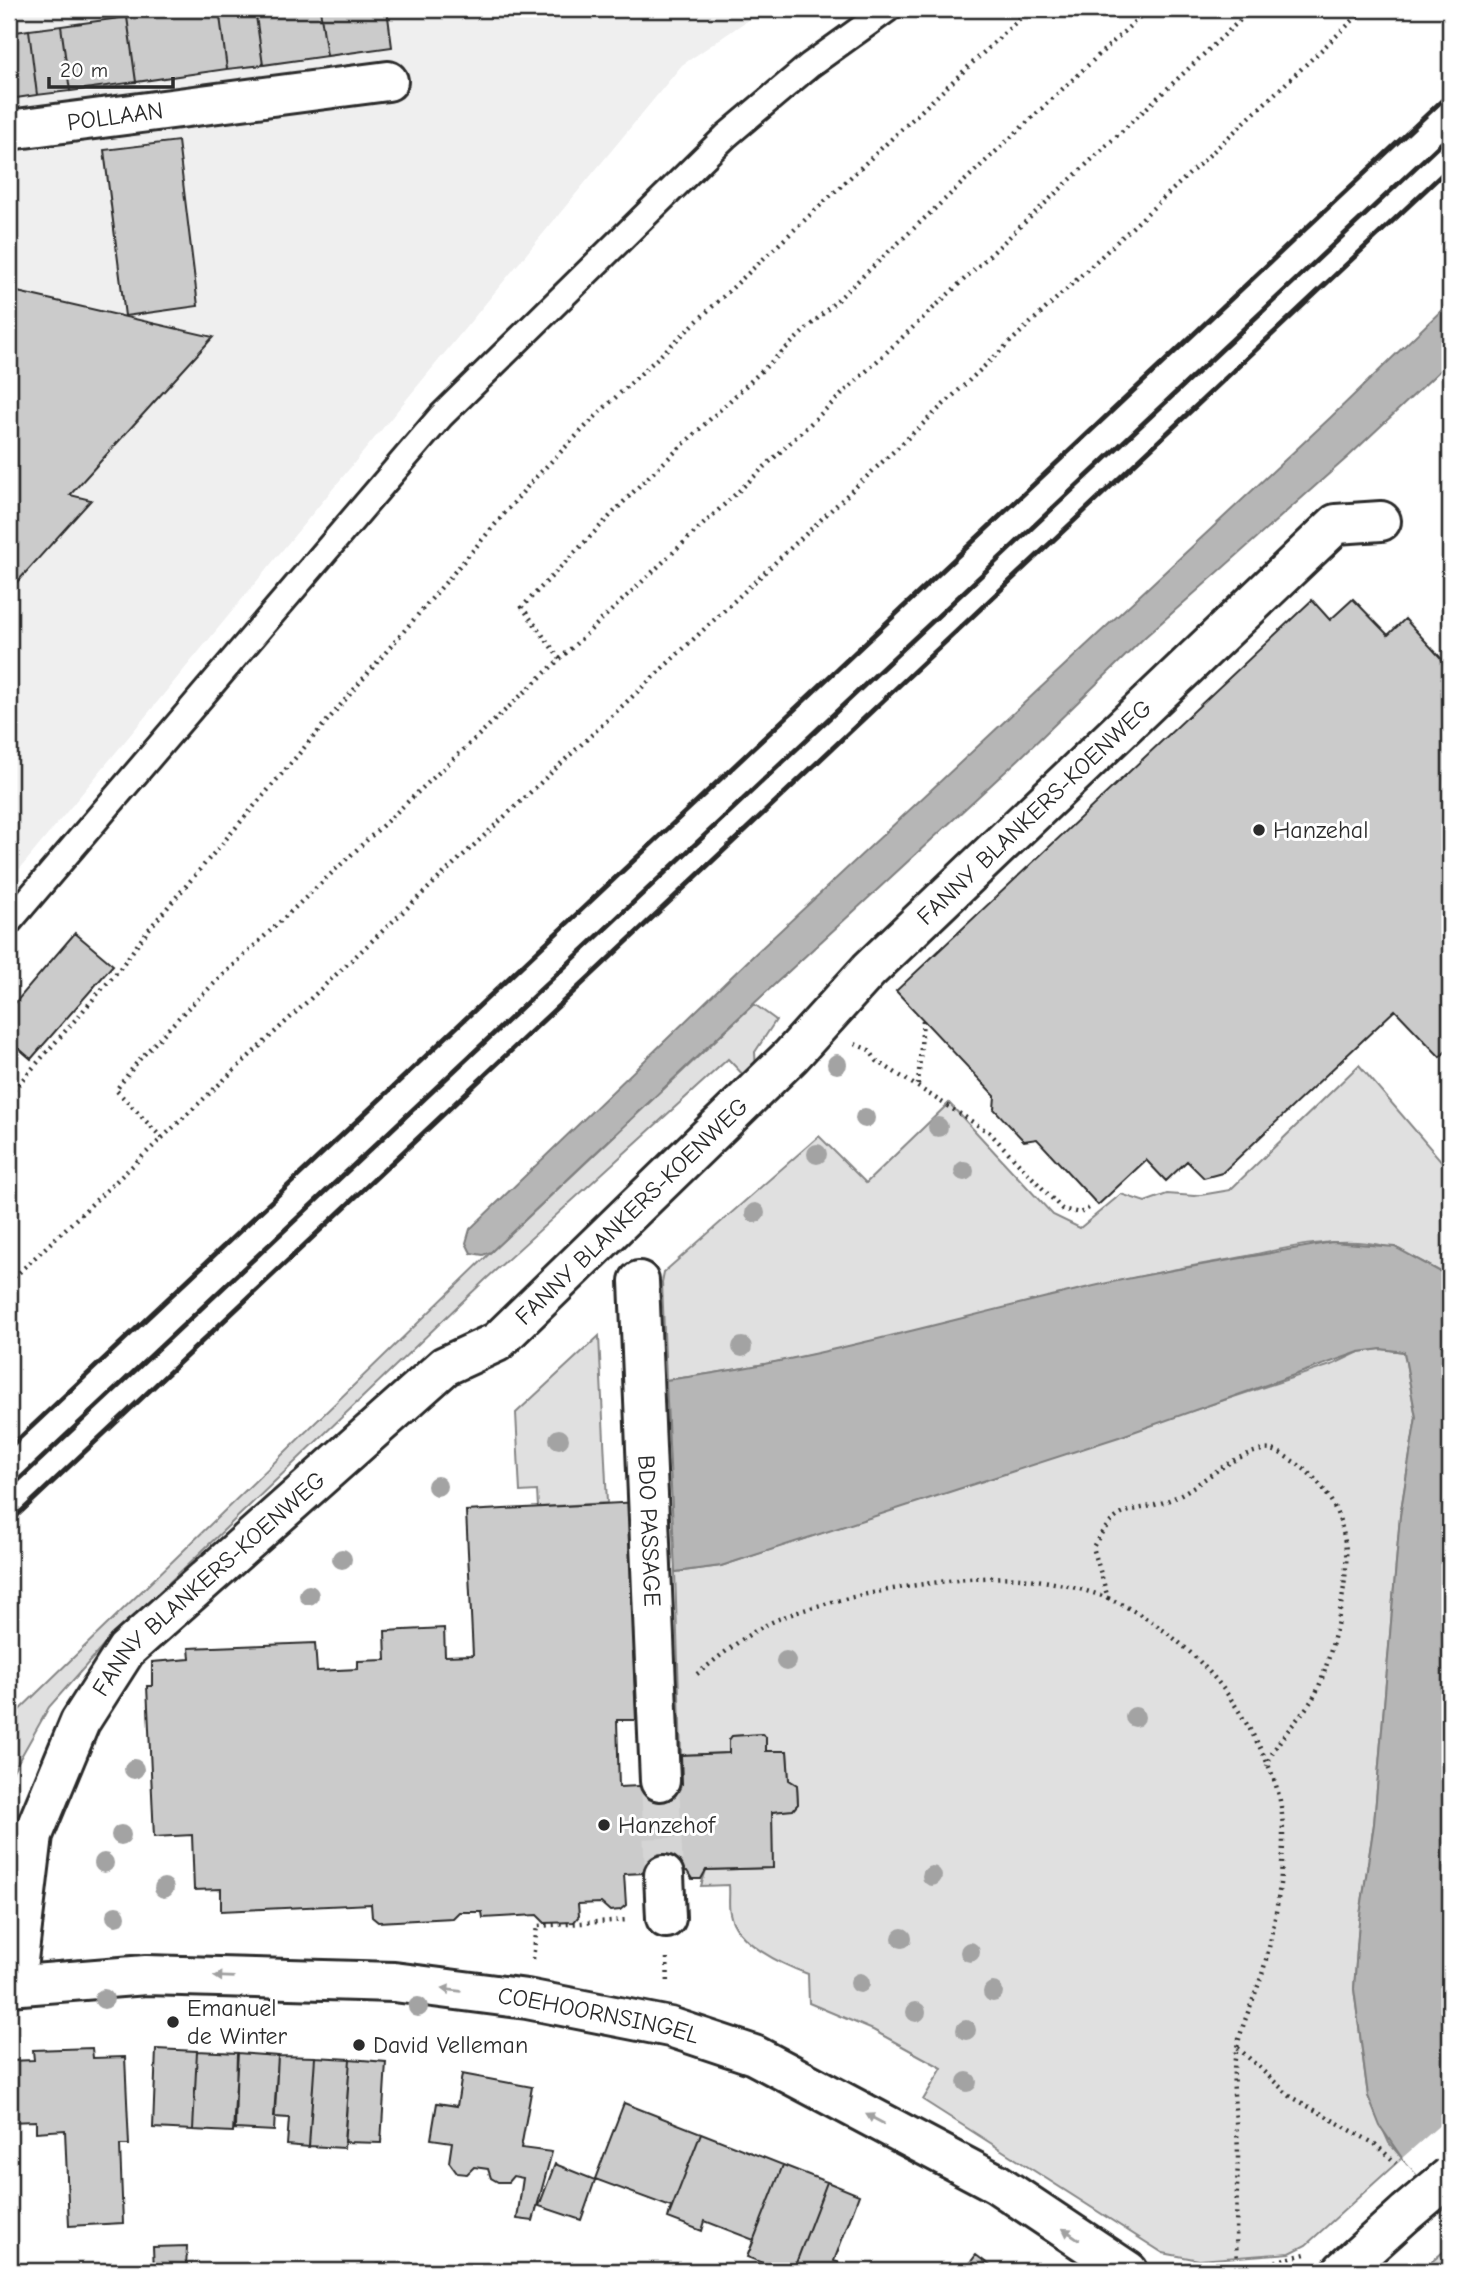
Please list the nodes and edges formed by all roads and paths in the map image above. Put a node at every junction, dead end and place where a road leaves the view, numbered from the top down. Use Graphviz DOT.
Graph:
graph roads {
  1 [pos="888,9"];
  2 [pos="1030,9"];
  3 [pos="1148,9"];
  4 [pos="1252,9"];
  5 [pos="1364,9"];
  6 [pos="388,81"];
  7 [pos="9,130"];
  8 [pos="1381,521"];
  9 [pos="560,659"];
  10 [pos="9,922"];
  11 [pos="923,1020"];
  12 [pos="816,1028"];
  13 [pos="918,1085"];
  14 [pos="9,1094"];
  15 [pos="162,1138"];
  16 [pos="1089,1208"];
  17 [pos="639,1281"];
  18 [pos="9,1282"];
  19 [pos="1108,1598"];
  20 [pos="657,1692"];
  21 [pos="1267,1766"];
  22 [pos="660,1781"];
  23 [pos="664,1874"];
  24 [pos="666,1918"];
  25 [pos="12,1985"];
  26 [pos="527,1999"];
  27 [pos="1237,2048"];
  28 [pos="1396,2163"];
  29 [pos="1450,2176"];
  30 [pos="1237,2264"];
  31 [pos="1328,2267"];
  32 [pos="1128,2271"];
  33 [pos="1179,2271"];
  1 -- 10 [label="lane"];
  2 -- 14 [label="path"];
  3 -- 9 [label="path"];
  4 -- 9 [label="path"];
  5 -- 15 [label="path"];
  6 -- 7 [label="street, POLLAAN"];
  8 -- 12 [label="street, FANNY BLANKERS-KOENWEG"];
  9 -- 15 [label="path"];
  11 -- 13 [label="path"];
  12 -- 13 [label="path"];
  12 -- 25 [label="street, FANNY BLANKERS-KOENWEG"];
  13 -- 16 [label="path"];
  15 -- 18 [label="path"];
  17 -- 20 [label="street, BDO PASSAGE"];
  19 -- 20 [label="path"];
  19 -- 21 [label="path"];
  19 -- 21 [label="path"];
  20 -- 22 [label="street, BDO PASSAGE"];
  21 -- 27 [label="path"];
  23 -- 24 [label="street"];
  24 -- 26 [label="path"];
  26 -- 25 [label="street, COEHOORNSINGEL, one-way"];
  32 -- 26 [label="street, COEHOORNSINGEL, one-way"];
  27 -- 28 [label="path"];
  27 -- 30 [label="path"];
  29 -- 31 [label="street, bridge"];
  30 -- 31 [label="path"];
  30 -- 33 [label="path"];
}
